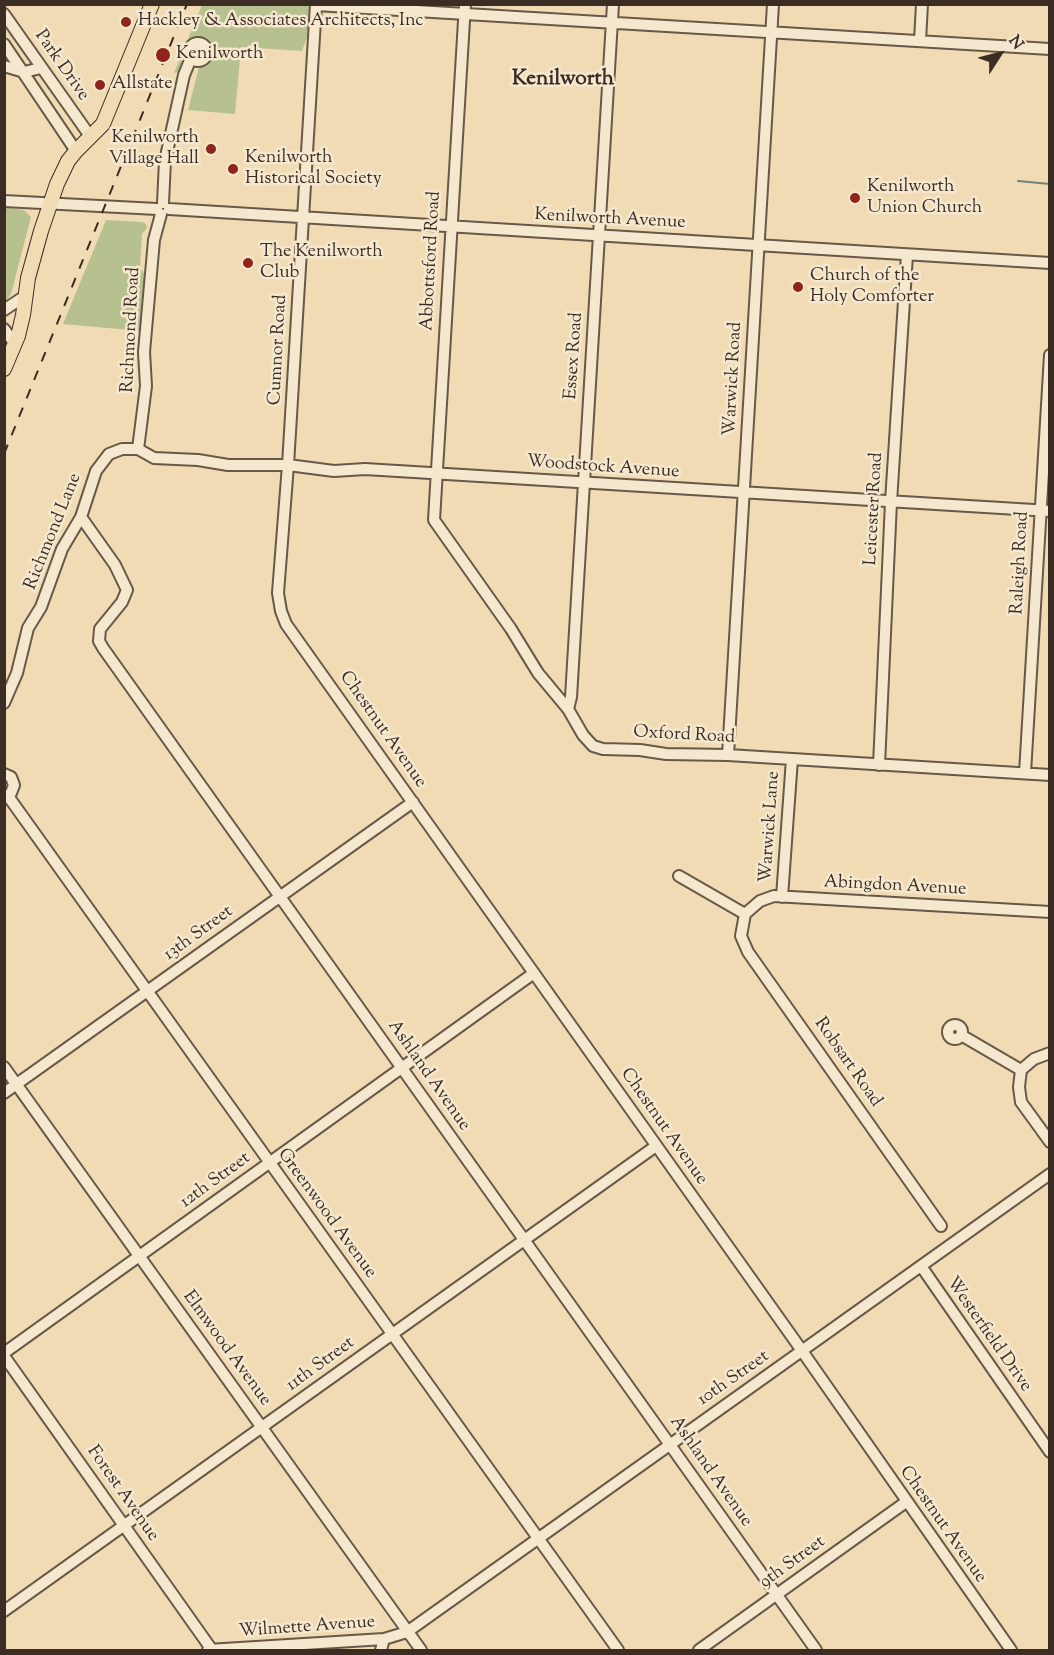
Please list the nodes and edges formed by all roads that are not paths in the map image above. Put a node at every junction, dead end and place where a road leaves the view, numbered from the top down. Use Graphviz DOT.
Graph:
graph roads {
  1 [pos="152,4"];
  2 [pos="613,4"];
  3 [pos="773,4"];
  4 [pos="922,4"];
  5 [pos="316,5"];
  6 [pos="465,9"];
  7 [pos="4,14"];
  8 [pos="612,22"];
  9 [pos="772,32"];
  10 [pos="920,40"];
  11 [pos="4,44"];
  12 [pos="1050,49"];
  13 [pos="191,58"];
  14 [pos="4,66"];
  15 [pos="41,68"];
  16 [pos="24,72"];
  17 [pos="90,136"];
  18 [pos="76,151"];
  19 [pos="4,201"];
  20 [pos="50,205"];
  21 [pos="162,209"];
  22 [pos="303,217"];
  23 [pos="451,227"];
  24 [pos="600,235"];
  25 [pos="759,245"];
  26 [pos="907,255"];
  27 [pos="1050,263"];
  28 [pos="25,296"];
  29 [pos="4,310"];
  30 [pos="4,329"];
  31 [pos="15,344"];
  32 [pos="1050,355"];
  33 [pos="4,369"];
  34 [pos="138,449"];
  35 [pos="288,465"];
  36 [pos="436,474"];
  37 [pos="584,483"];
  38 [pos="744,493"];
  39 [pos="891,502"];
  40 [pos="1045,511"];
  41 [pos="81,517"];
  42 [pos="434,520"];
  43 [pos="286,624"];
  44 [pos="4,703"];
  45 [pos="568,709"];
  46 [pos="728,755"];
  47 [pos="792,759"];
  48 [pos="879,765"];
  49 [pos="1025,773"];
  50 [pos="4,774"];
  51 [pos="1050,775"];
  52 [pos="6,797"];
  53 [pos="413,802"];
  54 [pos="679,876"];
  55 [pos="280,897"];
  56 [pos="782,897"];
  57 [pos="1050,912"];
  58 [pos="745,914"];
  59 [pos="534,973"];
  60 [pos="148,991"];
  61 [pos="961,1035"];
  62 [pos="1050,1053"];
  63 [pos="4,1067"];
  64 [pos="402,1068"];
  65 [pos="1022,1070"];
  66 [pos="17,1084"];
  67 [pos="4,1093"];
  68 [pos="1050,1142"];
  69 [pos="656,1146"];
  70 [pos="270,1163"];
  71 [pos="1050,1174"];
  72 [pos="941,1226"];
  73 [pos="525,1240"];
  74 [pos="140,1256"];
  75 [pos="921,1266"];
  76 [pos="392,1334"];
  77 [pos="802,1351"];
  78 [pos="4,1355"];
  79 [pos="262,1428"];
  80 [pos="670,1445"];
  81 [pos="1050,1452"];
  82 [pos="906,1502"];
  83 [pos="124,1526"];
  84 [pos="538,1539"];
  85 [pos="777,1595"];
  86 [pos="4,1611"];
  87 [pos="408,1632"];
  88 [pos="384,1639"];
  89 [pos="211,1650"];
  90 [pos="381,1650"];
  91 [pos="421,1650"];
  92 [pos="618,1650"];
  93 [pos="699,1650"];
  94 [pos="816,1650"];
  95 [pos="1011,1650"];
  1 -- 17 [label="main road"];
  2 -- 8 [label="street, Essex Road"];
  3 -- 9 [label="street, Warwick Road"];
  4 -- 10 [label="street"];
  5 -- 6 [label="street"];
  5 -- 22 [label="street, Cumnor Road"];
  6 -- 8 [label="street"];
  6 -- 23 [label="street, Abbottsford Road"];
  7 -- 15 [label="street, Park Drive"];
  8 -- 9 [label="street"];
  8 -- 24 [label="street, Essex Road"];
  9 -- 10 [label="street"];
  9 -- 25 [label="street, Warwick Road"];
  10 -- 12 [label="street"];
  11 -- 16 [label="street, Park Drive"];
  13 -- 21 [label="street, Richmond Road"];
  14 -- 16 [label="street"];
  15 -- 16 [label="street"];
  15 -- 17 [label="street, Park Drive"];
  16 -- 18 [label="street, Park Drive"];
  17 -- 18 [label="main road"];
  18 -- 20 [label="main road"];
  19 -- 20 [label="street, Kenilworth Avenue"];
  20 -- 21 [label="street, Kenilworth Avenue"];
  20 -- 28 [label="main road"];
  21 -- 22 [label="street, Kenilworth Avenue"];
  21 -- 34 [label="street, Richmond Road"];
  22 -- 23 [label="street, Kenilworth Avenue"];
  22 -- 35 [label="street, Cumnor Road"];
  23 -- 24 [label="street, Kenilworth Avenue"];
  23 -- 36 [label="street, Abbottsford Road"];
  24 -- 25 [label="street, Kenilworth Avenue"];
  24 -- 37 [label="street, Essex Road"];
  25 -- 26 [label="street, Kenilworth Avenue"];
  25 -- 38 [label="street, Warwick Road"];
  26 -- 27 [label="street, Kenilworth Avenue"];
  26 -- 39 [label="street, Leicester Road"];
  28 -- 29 [label="street"];
  28 -- 31 [label="main road"];
  30 -- 31 [label="street"];
  31 -- 33 [label="main road"];
  32 -- 40 [label="street, Raleigh Road"];
  34 -- 35 [label="street, Woodstock Avenue"];
  34 -- 41 [label="street, Richmond Lane"];
  35 -- 36 [label="street, Woodstock Avenue"];
  35 -- 43 [label="street, Cumnor Road"];
  36 -- 37 [label="street, Woodstock Avenue"];
  36 -- 42 [label="street, Abbottsford Road"];
  37 -- 38 [label="street, Woodstock Avenue"];
  37 -- 45 [label="street, Essex Road"];
  38 -- 39 [label="street, Woodstock Avenue"];
  38 -- 46 [label="street, Warwick Road"];
  39 -- 40 [label="street, Woodstock Avenue"];
  39 -- 48 [label="street, Leicester Road"];
  40 -- 49 [label="street, Raleigh Road"];
  41 -- 44 [label="street, Richmond Lane"];
  41 -- 55 [label="street, Ashland Avenue"];
  42 -- 45 [label="street, Oxford Road"];
  43 -- 53 [label="street, Chestnut Avenue"];
  45 -- 46 [label="street, Oxford Road"];
  46 -- 47 [label="street, Oxford Road"];
  47 -- 48 [label="street, Oxford Road"];
  47 -- 56 [label="street, Warwick Lane"];
  48 -- 49 [label="street, Oxford Road"];
  49 -- 51 [label="street, Oxford Road"];
  50 -- 52 [label="street, Greenwood Avenue"];
  52 -- 60 [label="street, Greenwood Avenue"];
  53 -- 55 [label="street, 13th Street"];
  53 -- 59 [label="street, Chestnut Avenue"];
  54 -- 58 [label="street"];
  55 -- 60 [label="street, 13th Street"];
  55 -- 64 [label="street, Ashland Avenue"];
  56 -- 57 [label="street, Abingdon Avenue"];
  56 -- 58 [label="street, Abingdon Avenue"];
  58 -- 72 [label="street, Robsart Road"];
  59 -- 64 [label="street, 12th Street"];
  59 -- 69 [label="street, Chestnut Avenue"];
  60 -- 66 [label="street, 13th Street"];
  60 -- 70 [label="street, Greenwood Avenue"];
  61 -- 65 [label="street"];
  62 -- 65 [label="street"];
  63 -- 66 [label="street, Elmwood Avenue"];
  64 -- 70 [label="street, 12th Street"];
  64 -- 73 [label="street, Ashland Avenue"];
  65 -- 68 [label="street"];
  66 -- 67 [label="street, 13th Street"];
  66 -- 74 [label="street, Elmwood Avenue"];
  69 -- 73 [label="street, 11th Street"];
  69 -- 77 [label="street, Chestnut Avenue"];
  70 -- 74 [label="street, 12th Street"];
  70 -- 76 [label="street, Greenwood Avenue"];
  71 -- 75 [label="street, 10th Street"];
  73 -- 76 [label="street, 11th Street"];
  73 -- 80 [label="street, Ashland Avenue"];
  74 -- 78 [label="street, 12th Street"];
  74 -- 79 [label="street, Elmwood Avenue"];
  75 -- 77 [label="street, 10th Street"];
  75 -- 81 [label="street, Westerfield Drive"];
  76 -- 79 [label="street, 11th Street"];
  76 -- 84 [label="street, Greenwood Avenue"];
  77 -- 80 [label="street, 10th Street"];
  77 -- 82 [label="street, Chestnut Avenue"];
  78 -- 83 [label="street, Forest Avenue"];
  79 -- 83 [label="street, 11th Street"];
  79 -- 87 [label="street, Elmwood Avenue"];
  80 -- 84 [label="street, 10th Street"];
  80 -- 85 [label="street, Ashland Avenue"];
  82 -- 85 [label="street, 9th Street"];
  82 -- 95 [label="street, Chestnut Avenue"];
  83 -- 86 [label="street, 11th Street"];
  83 -- 89 [label="street, Forest Avenue"];
  84 -- 87 [label="street, 10th Street"];
  84 -- 92 [label="street, Greenwood Avenue"];
  85 -- 93 [label="street, 9th Street"];
  85 -- 94 [label="street, Ashland Avenue"];
  87 -- 88 [label="street, Wilmette Avenue"];
  87 -- 91 [label="street, Elmwood Avenue"];
  88 -- 89 [label="street, Wilmette Avenue"];
  88 -- 90 [label="street"];
}
